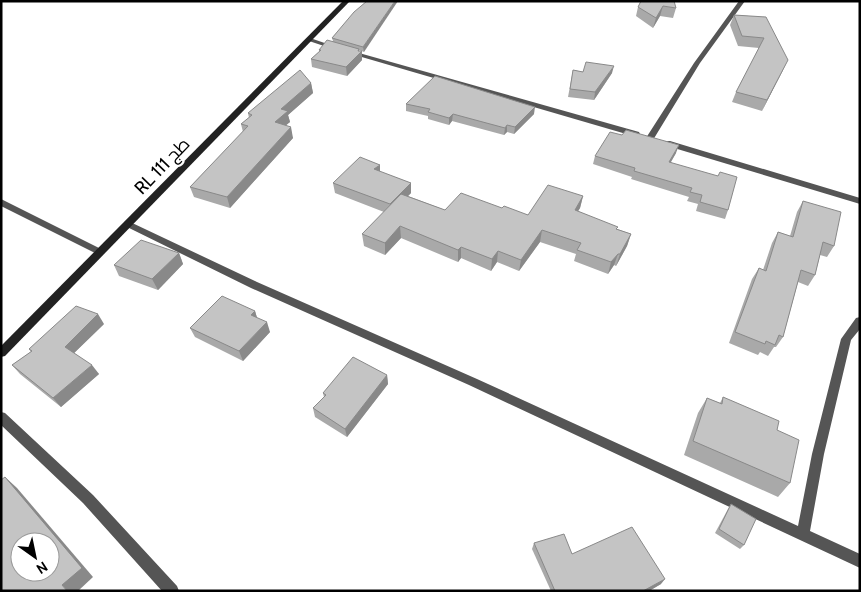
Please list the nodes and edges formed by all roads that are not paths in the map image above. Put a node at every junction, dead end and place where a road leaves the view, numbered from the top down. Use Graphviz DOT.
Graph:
graph roads {
  1 [pos="347,1"];
  2 [pos="742,1"];
  3 [pos="311,40"];
  4 [pos="650,138"];
  5 [pos="860,201"];
  6 [pos="1,202"];
  7 [pos="128,224"];
  8 [pos="100,252"];
  9 [pos="860,321"];
  10 [pos="1,353"];
  11 [pos="1,417"];
  12 [pos="803,535"];
  13 [pos="860,561"];
  14 [pos="172,591"];
  1 -- 3 [label="street, RL طج 111"];
  2 -- 4 [label="street"];
  3 -- 4 [label="street"];
  3 -- 7 [label="street, RL طج 111"];
  4 -- 5 [label="street"];
  6 -- 8 [label="street"];
  7 -- 8 [label="street, RL طج 111"];
  7 -- 12 [label="street"];
  8 -- 10 [label="street, RL طج 111"];
  9 -- 12 [label="street"];
  11 -- 14 [label="street"];
  12 -- 13 [label="street"];
}
